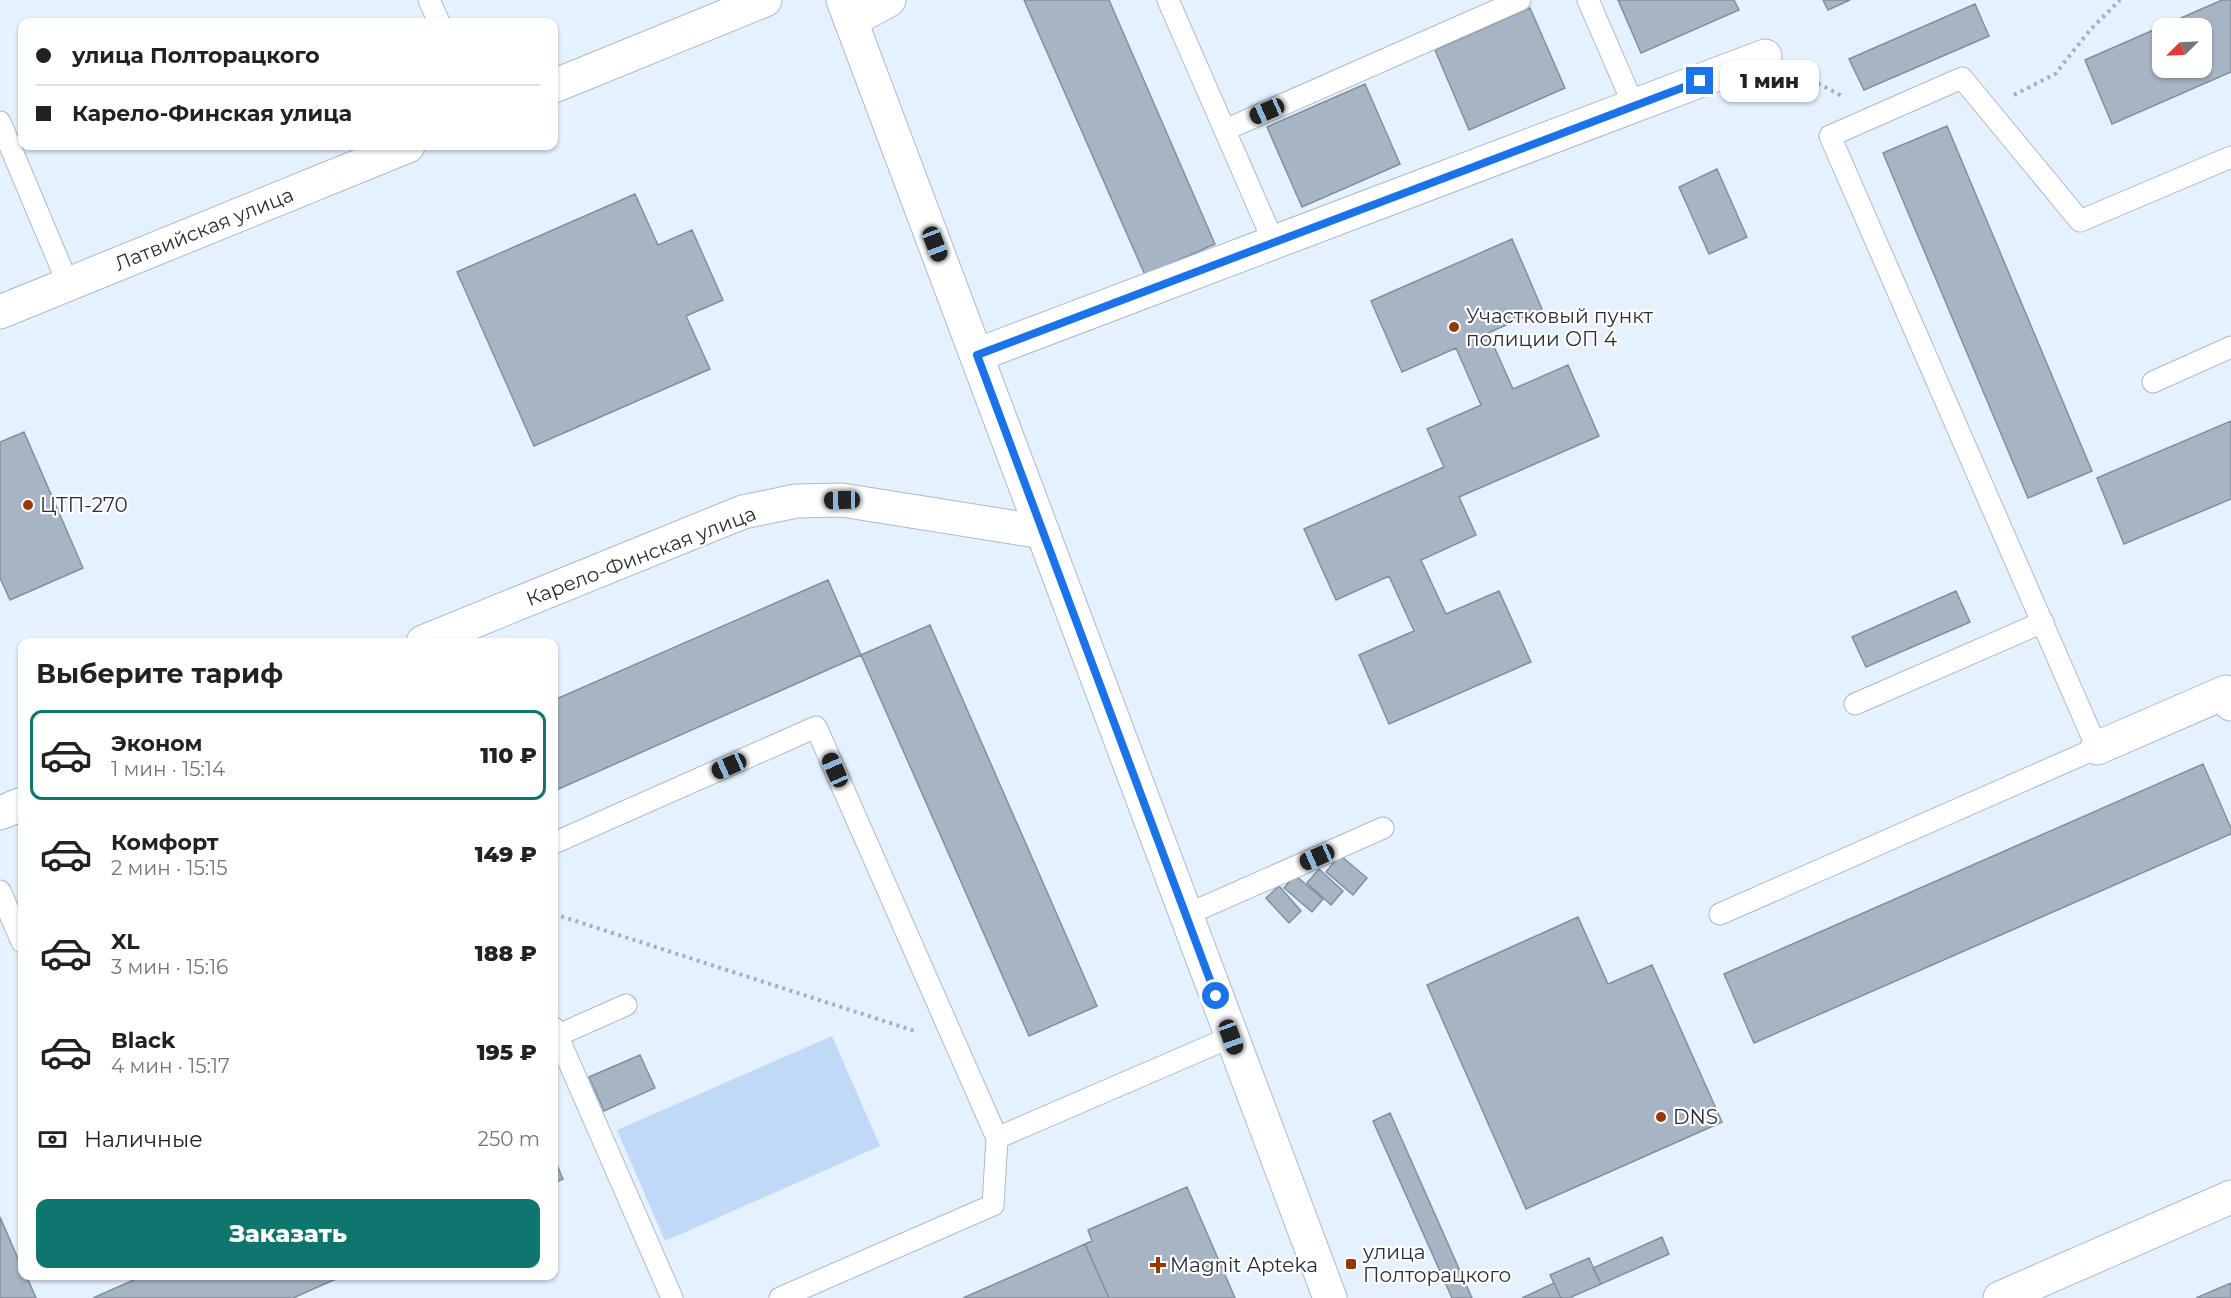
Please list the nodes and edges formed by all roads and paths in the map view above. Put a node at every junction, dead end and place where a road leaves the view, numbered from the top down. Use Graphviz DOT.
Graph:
graph roads {
  1 [pos="429,0"];
  2 [pos="765,0"];
  3 [pos="889,0"];
  4 [pos="1169,0"];
  5 [pos="1520,0"];
  6 [pos="1588,0"];
  7 [pos="2120,0"];
  8 [pos="847,11"];
  9 [pos="437,18"];
  10 [pos="1765,56"];
  11 [pos="558,84"];
  12 [pos="1634,106"];
  13 [pos="1986,108"];
  14 [pos="1879,114"];
  15 [pos="0,122"];
  16 [pos="1225,129"];
  17 [pos="398,150"];
  18 [pos="2231,157"];
  19 [pos="1274,243"];
  20 [pos="68,284"];
  21 [pos="0,312"];
  22 [pos="2231,347"];
  23 [pos="977,355"];
  24 [pos="2153,382"];
  25 [pos="1043,532"];
  26 [pos="2043,622"];
  27 [pos="433,638"];
  28 [pos="1856,704"];
  29 [pos="2231,704"];
  30 [pos="2097,748"];
  31 [pos="18,806"];
  32 [pos="0,813"];
  33 [pos="1383,828"];
  34 [pos="558,841"];
  35 [pos="0,891"];
  36 [pos="1720,914"];
  37 [pos="558,915"];
  38 [pos="1186,915"];
  39 [pos="18,933"];
  40 [pos="626,1005"];
  41 [pos="558,1033"];
  42 [pos="1231,1037"];
  43 [pos="558,1041"];
  44 [pos="956,1045"];
  45 [pos="997,1138"];
  46 [pos="2231,1197"];
  47 [pos="672,1298"];
  48 [pos="780,1298"];
  49 [pos="1330,1298"];
  50 [pos="2000,1298"];
  1 -- 9 [label="lane"];
  2 -- 11 [label="street"];
  3 -- 8 [label="street"];
  4 -- 16 [label="lane"];
  5 -- 16 [label="lane"];
  6 -- 12 [label="lane"];
  7 -- 13 [label="path"];
  8 -- 23 [label="street"];
  10 -- 12 [label="street"];
  10 -- 14 [label="path"];
  12 -- 19 [label="street"];
  13 -- 14 [label="lane"];
  13 -- 18 [label="lane"];
  14 -- 26 [label="lane"];
  15 -- 20 [label="lane"];
  16 -- 19 [label="lane"];
  17 -- 20 [label="street, Латвийская улица"];
  19 -- 23 [label="street"];
  20 -- 21 [label="street, Латвийская улица"];
  22 -- 24 [label="lane"];
  23 -- 25 [label="street"];
  25 -- 27 [label="street, Карело-Финская улица"];
  25 -- 38 [label="street"];
  26 -- 28 [label="lane"];
  26 -- 30 [label="lane"];
  29 -- 30 [label="street"];
  30 -- 36 [label="lane"];
  31 -- 32 [label="street"];
  33 -- 38 [label="lane"];
  34 -- 44 [label="lane"];
  35 -- 39 [label="lane"];
  37 -- 44 [label="path"];
  38 -- 42 [label="street"];
  40 -- 41 [label="lane"];
  42 -- 45 [label="lane"];
  42 -- 49 [label="street"];
  43 -- 47 [label="lane"];
  44 -- 45 [label="lane"];
  45 -- 48 [label="lane"];
  46 -- 50 [label="street"];
}
